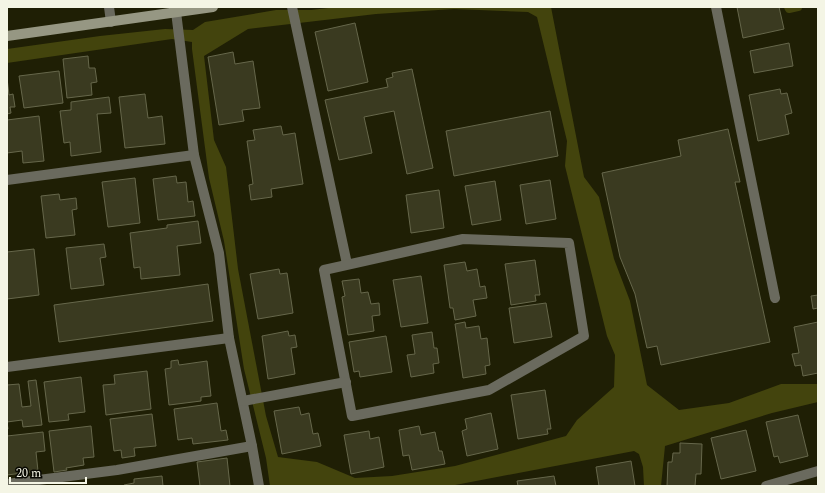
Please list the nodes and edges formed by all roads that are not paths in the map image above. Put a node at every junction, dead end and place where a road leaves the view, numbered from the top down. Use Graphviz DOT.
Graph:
graph roads {
  1 [pos="109,7"];
  2 [pos="213,7"];
  3 [pos="292,7"];
  4 [pos="716,7"];
  5 [pos="176,12"];
  6 [pos="111,22"];
  7 [pos="7,36"];
  8 [pos="194,155"];
  9 [pos="7,180"];
  10 [pos="347,264"];
  11 [pos="775,298"];
  12 [pos="229,338"];
  13 [pos="7,367"];
  14 [pos="346,382"];
  15 [pos="243,401"];
  16 [pos="252,446"];
  17 [pos="818,471"];
  18 [pos="7,484"];
  19 [pos="259,486"];
  20 [pos="766,486"];
  1 -- 6 [label="street"];
  2 -- 5 [label="street"];
  3 -- 10 [label="street"];
  4 -- 11 [label="street"];
  5 -- 6 [label="street"];
  5 -- 8 [label="street"];
  6 -- 7 [label="street"];
  8 -- 9 [label="street"];
  8 -- 12 [label="street"];
  10 -- 14 [label="street"];
  10 -- 14 [label="street"];
  12 -- 13 [label="street"];
  12 -- 15 [label="street"];
  14 -- 15 [label="street"];
  15 -- 16 [label="street"];
  16 -- 18 [label="street"];
  16 -- 19 [label="street"];
  17 -- 20 [label="street"];
}
